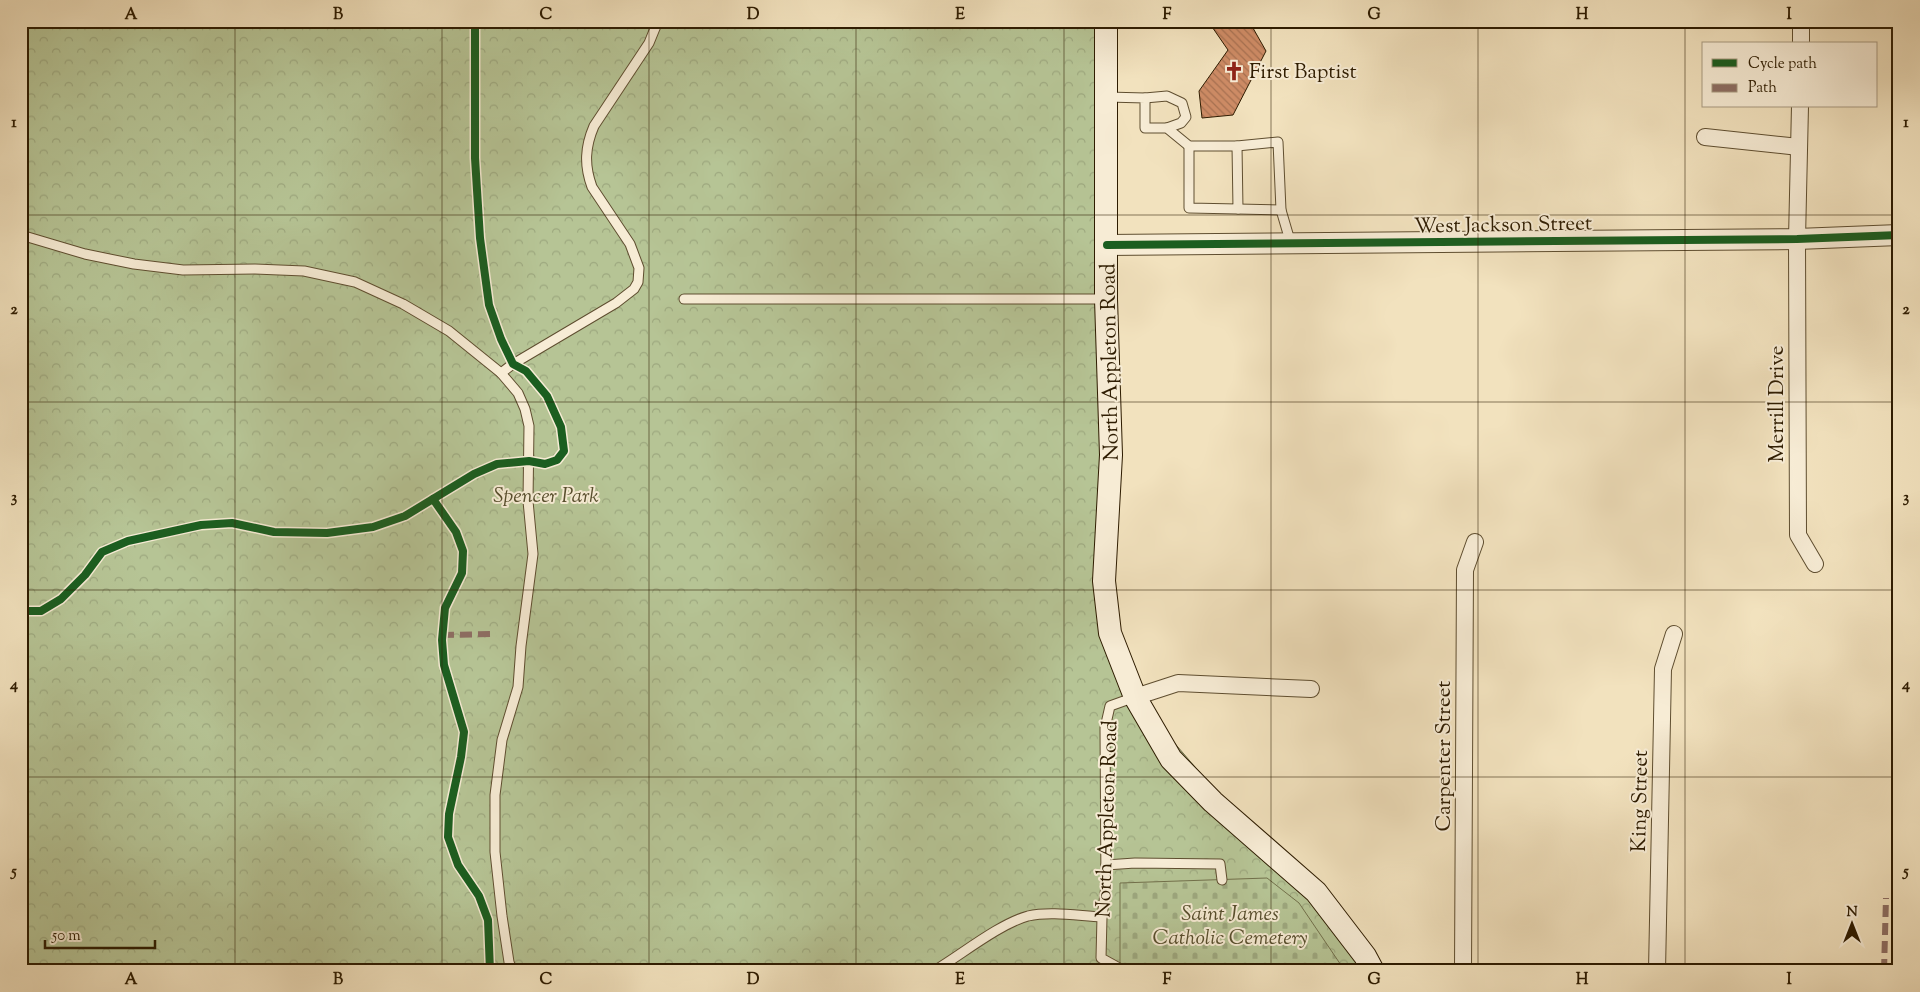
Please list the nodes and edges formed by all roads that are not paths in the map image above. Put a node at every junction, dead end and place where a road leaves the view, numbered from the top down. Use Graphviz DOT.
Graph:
graph roads {
  1 [pos="658,21"];
  2 [pos="1106,21"];
  3 [pos="1801,21"];
  4 [pos="1801,42"];
  5 [pos="1106,97"];
  6 [pos="1145,98"];
  7 [pos="1800,108"];
  8 [pos="1167,128"];
  9 [pos="1705,137"];
  10 [pos="1189,146"];
  11 [pos="1237,146"];
  12 [pos="1799,147"];
  13 [pos="1238,209"];
  14 [pos="1281,210"];
  15 [pos="21,235"];
  16 [pos="1899,235"];
  17 [pos="1797,239"];
  18 [pos="1292,244"];
  19 [pos="1107,245"];
  20 [pos="684,299"];
  21 [pos="1106,299"];
  22 [pos="501,373"];
  23 [pos="1475,542"];
  24 [pos="1815,564"];
  25 [pos="1674,634"];
  26 [pos="1311,689"];
  27 [pos="1135,697"];
  28 [pos="1106,865"];
  29 [pos="1222,880"];
  30 [pos="1102,917"];
  31 [pos="512,971"];
  32 [pos="934,971"];
  33 [pos="1134,971"];
  34 [pos="1373,971"];
  35 [pos="1463,971"];
  36 [pos="1657,971"];
  1 -- 22 [label="lane"];
  2 -- 5 [label="main road, North Appleton Road"];
  3 -- 4 [label="street"];
  5 -- 6 [label="lane"];
  5 -- 19 [label="main road, North Appleton Road"];
  6 -- 8 [label="lane"];
  6 -- 8 [label="lane"];
  7 -- 12 [label="street, Merrill Drive"];
  8 -- 10 [label="lane"];
  9 -- 12 [label="street"];
  10 -- 11 [label="lane"];
  10 -- 13 [label="lane"];
  11 -- 13 [label="lane"];
  11 -- 14 [label="lane"];
  12 -- 17 [label="street, Merrill Drive"];
  13 -- 14 [label="lane"];
  14 -- 18 [label="lane"];
  15 -- 22 [label="lane"];
  16 -- 17 [label="street, West Jackson Street"];
  17 -- 18 [label="street, West Jackson Street"];
  17 -- 24 [label="street, Merrill Drive"];
  18 -- 19 [label="street, West Jackson Street"];
  19 -- 21 [label="main road, North Appleton Road"];
  20 -- 21 [label="lane"];
  21 -- 27 [label="main road, North Appleton Road"];
  22 -- 31 [label="lane"];
  23 -- 35 [label="street, Carpenter Street"];
  25 -- 36 [label="street, King Street"];
  26 -- 27 [label="street"];
  27 -- 28 [label="lane, North Appleton Road"];
  27 -- 34 [label="main road, North Appleton Road"];
  28 -- 29 [label="lane"];
  28 -- 30 [label="lane, North Appleton Road"];
  30 -- 32 [label="lane"];
  30 -- 33 [label="lane, North Appleton Road"];
}
